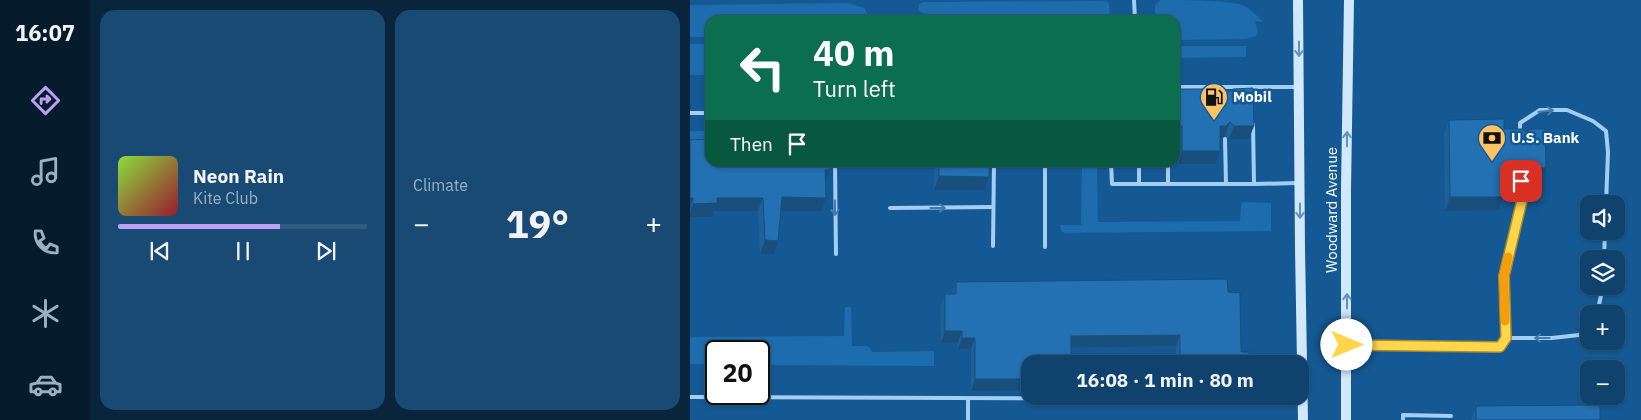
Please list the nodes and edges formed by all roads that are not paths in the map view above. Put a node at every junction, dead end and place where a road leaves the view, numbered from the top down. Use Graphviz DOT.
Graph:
graph roads {
  1 [pos="1134,0"];
  2 [pos="1298,0"];
  3 [pos="1349,0"];
  4 [pos="1135,15"];
  5 [pos="1224,86"];
  6 [pos="1252,86"];
  7 [pos="1180,87"];
  8 [pos="1298,87"];
  9 [pos="1224,94"];
  10 [pos="1252,96"];
  11 [pos="690,113"];
  12 [pos="705,113"];
  13 [pos="1253,116"];
  14 [pos="1224,139"];
  15 [pos="1520,142"];
  16 [pos="835,167"];
  17 [pos="994,167"];
  18 [pos="1045,167"];
  19 [pos="1111,167"];
  20 [pos="1139,167"];
  21 [pos="1168,167"];
  22 [pos="1521,181"];
  23 [pos="1139,183"];
  24 [pos="1300,183"];
  25 [pos="1168,184"];
  26 [pos="1226,184"];
  27 [pos="1254,184"];
  28 [pos="1606,195"];
  29 [pos="890,208"];
  30 [pos="993,208"];
  31 [pos="992,246"];
  32 [pos="1044,247"];
  33 [pos="836,254"];
  34 [pos="1580,334"];
  35 [pos="1506,338"];
  36 [pos="1347,345"];
  37 [pos="690,397"];
  38 [pos="968,399"];
  39 [pos="1021,399"];
  40 [pos="1451,416"];
  41 [pos="968,420"];
  42 [pos="1303,420"];
  43 [pos="1346,420"];
  44 [pos="1403,420"];
  1 -- 4 [label="lane"];
  2 -- 8 [label="main road, one-way"];
  36 -- 3 [label="main road, Woodward Avenue, one-way"];
  5 -- 6 [label="lane"];
  5 -- 7 [label="lane"];
  5 -- 9 [label="lane"];
  6 -- 8 [label="lane"];
  6 -- 10 [label="lane"];
  8 -- 24 [label="main road"];
  11 -- 12 [label="lane"];
  13 -- 27 [label="lane"];
  14 -- 26 [label="lane"];
  15 -- 28 [label="lane, one-way"];
  16 -- 33 [label="lane, one-way"];
  17 -- 30 [label="lane"];
  18 -- 32 [label="lane"];
  19 -- 23 [label="lane"];
  20 -- 23 [label="lane"];
  21 -- 25 [label="lane"];
  22 -- 35 [label="lane"];
  23 -- 25 [label="lane"];
  24 -- 27 [label="lane"];
  24 -- 42 [label="main road, one-way"];
  25 -- 26 [label="lane"];
  26 -- 27 [label="lane"];
  29 -- 30 [label="lane, one-way"];
  30 -- 31 [label="lane"];
  34 -- 35 [label="lane, one-way"];
  35 -- 36 [label="lane"];
  36 -- 43 [label="main road, Woodward Avenue"];
  37 -- 38 [label="lane"];
  38 -- 39 [label="lane"];
  38 -- 41 [label="lane"];
  40 -- 44 [label="lane"];
}
